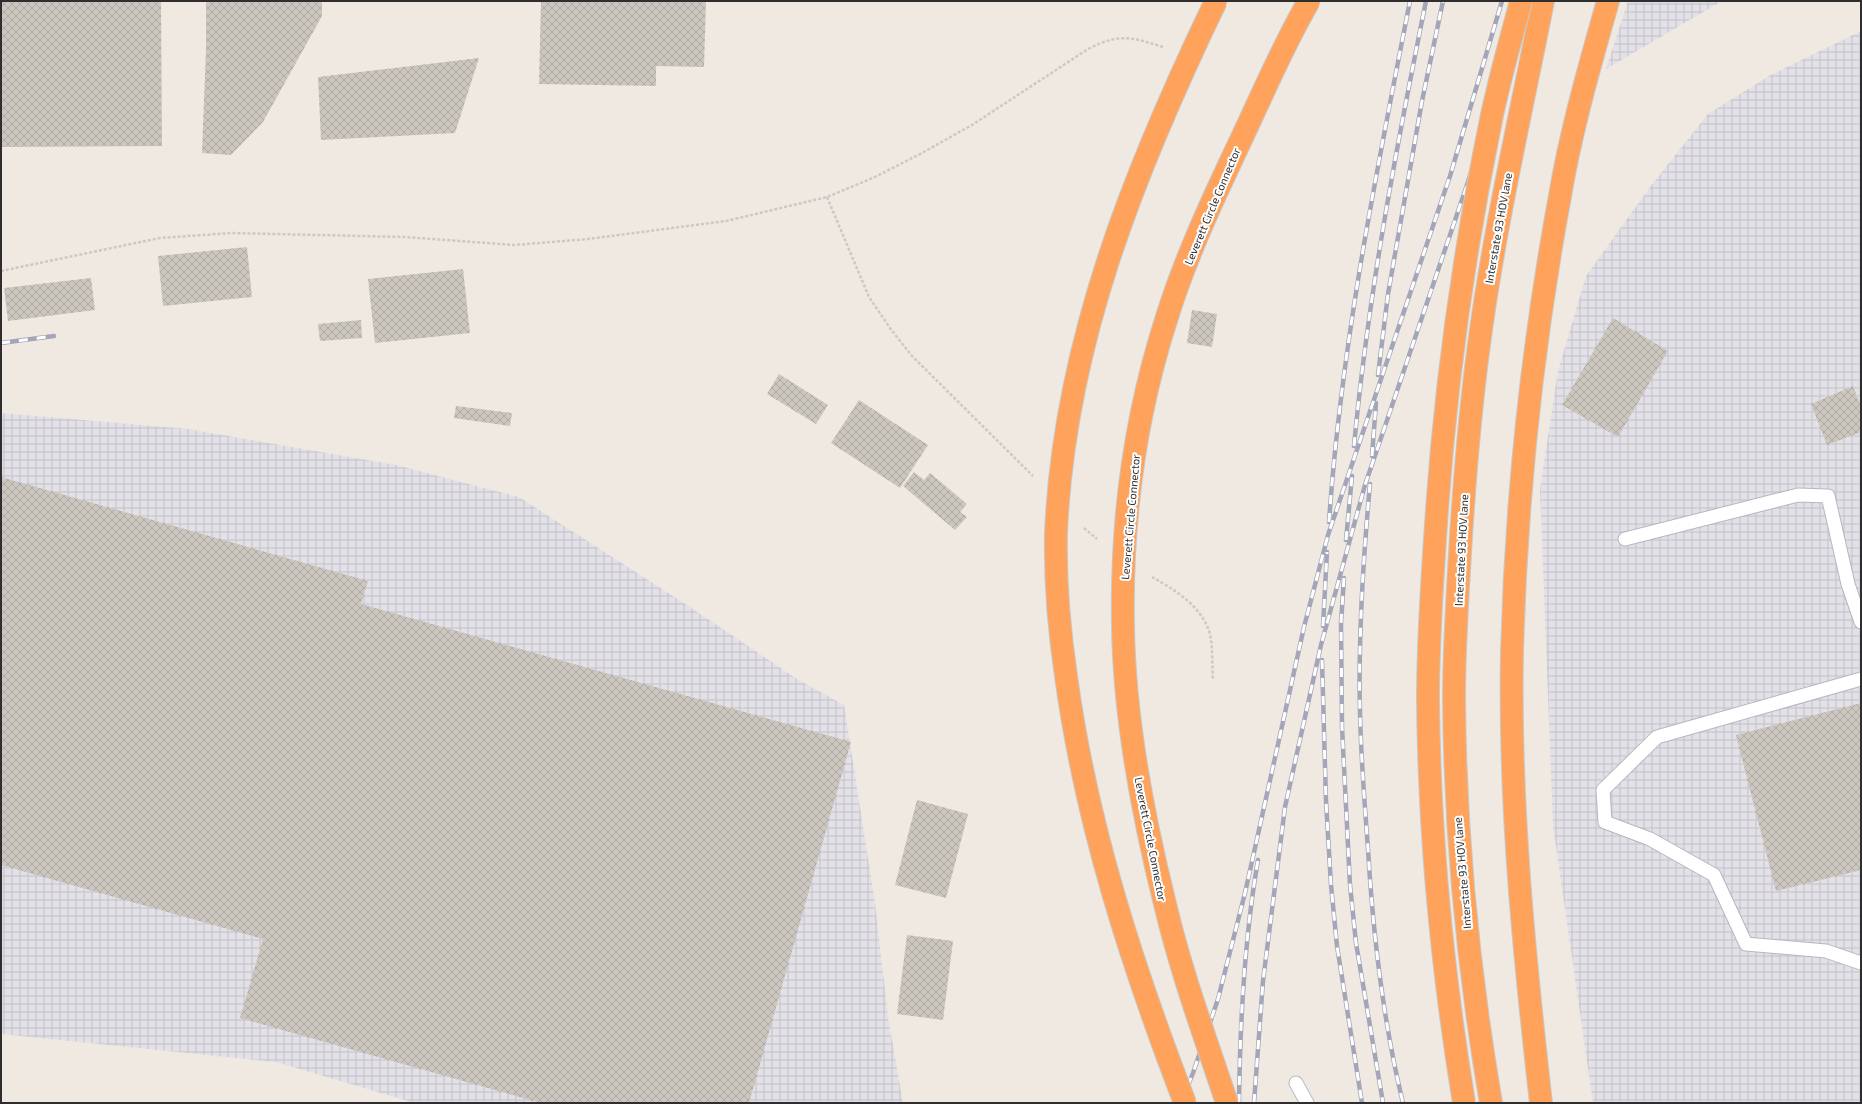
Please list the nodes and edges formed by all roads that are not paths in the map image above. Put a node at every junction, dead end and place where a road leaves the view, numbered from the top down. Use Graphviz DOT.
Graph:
graph roads {
  1 [pos="1216,1"];
  2 [pos="1309,1"];
  3 [pos="1505,1"];
  4 [pos="1521,1"];
  5 [pos="1543,1"];
  6 [pos="1608,1"];
  7 [pos="1625,539"];
  8 [pos="1861,622"];
  9 [pos="1861,679"];
  10 [pos="1861,963"];
  11 [pos="1296,1083"];
  12 [pos="1185,1103"];
  13 [pos="1227,1103"];
  14 [pos="1307,1103"];
  15 [pos="1453,1103"];
  16 [pos="1464,1103"];
  17 [pos="1491,1103"];
  18 [pos="1541,1103"];
  1 -- 12 [label="highway, bridge"];
  2 -- 13 [label="highway, Leverett Circle Connector, bridge"];
  3 -- 15 [label="highway"];
  4 -- 16 [label="highway, bridge"];
  5 -- 17 [label="highway, Interstate 93 HOV lane"];
  6 -- 18 [label="highway"];
  7 -- 8 [label="lane"];
  9 -- 10 [label="lane"];
  11 -- 14 [label="lane"];
}
